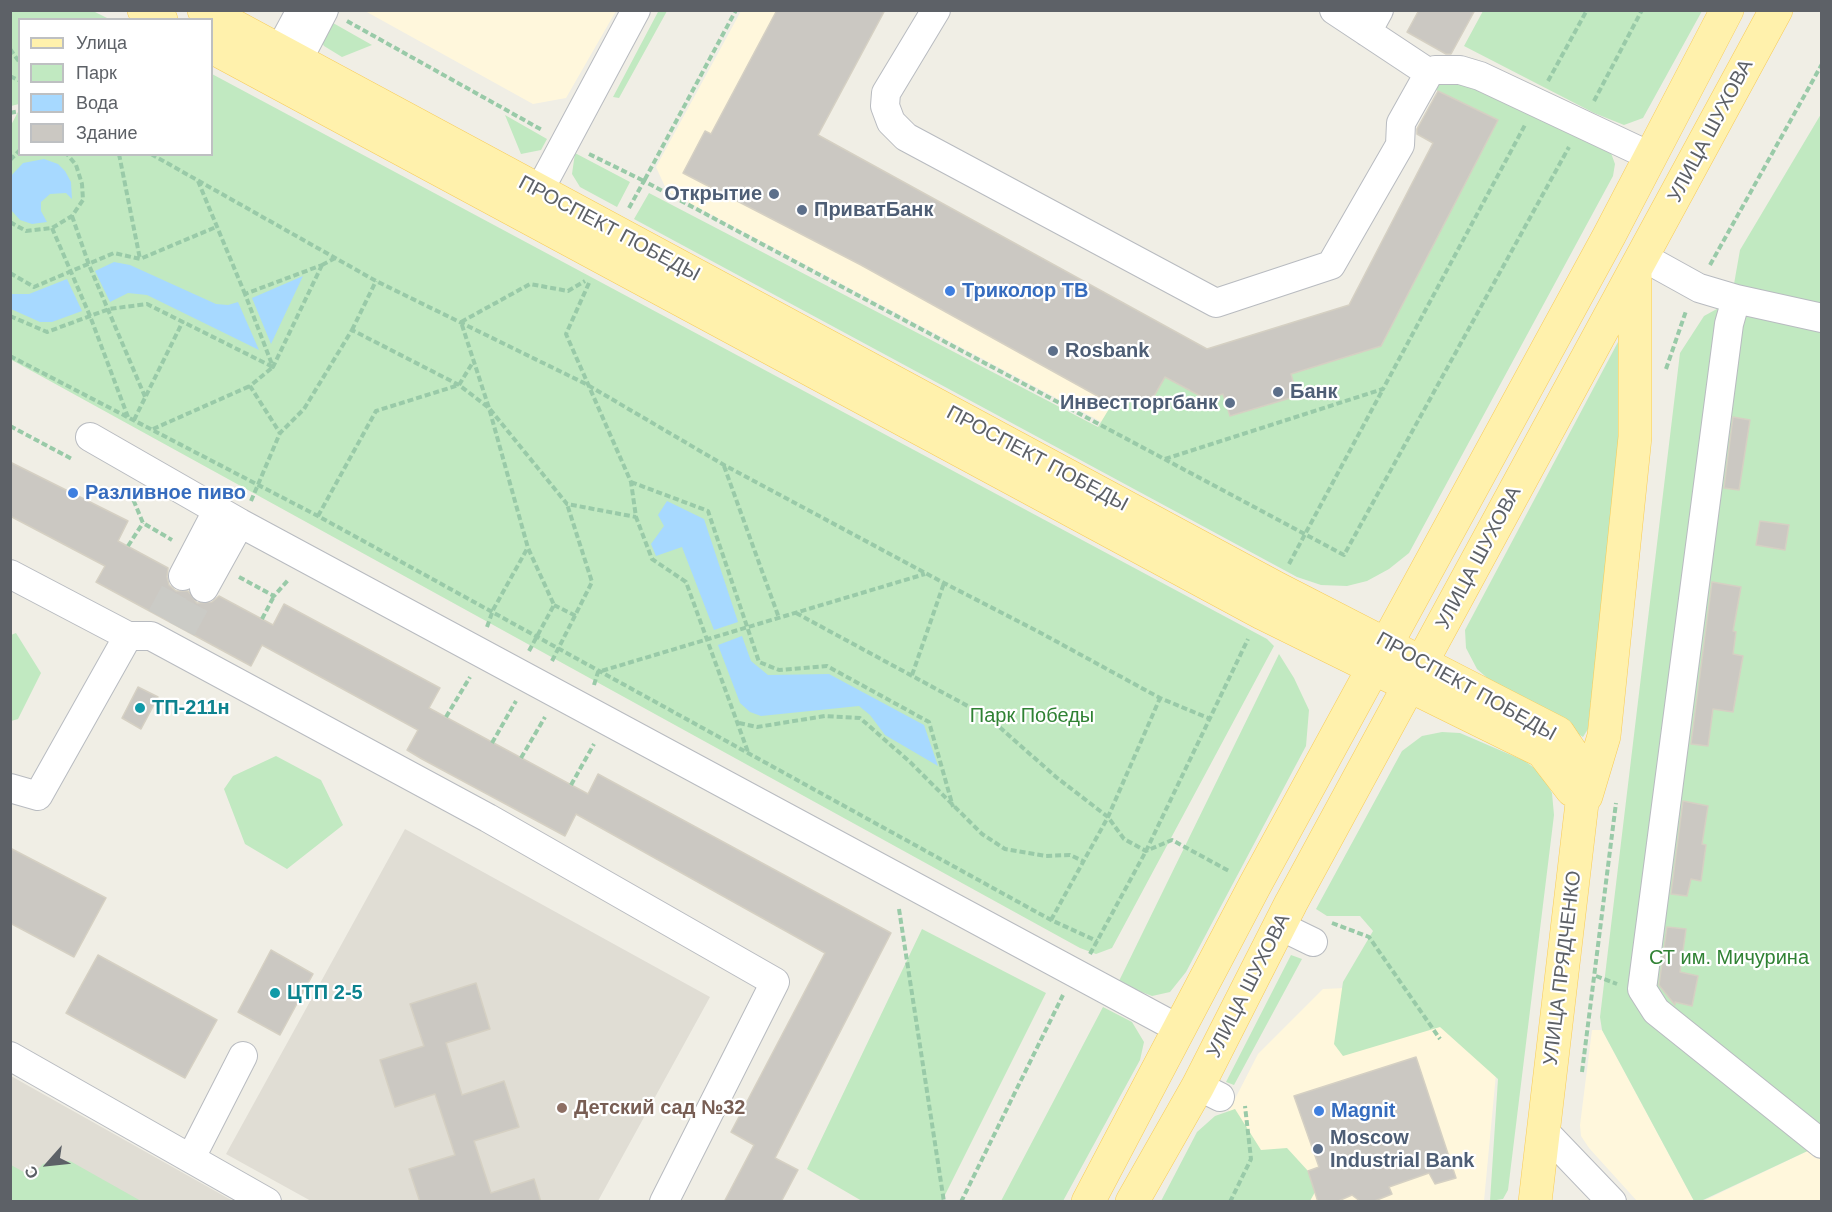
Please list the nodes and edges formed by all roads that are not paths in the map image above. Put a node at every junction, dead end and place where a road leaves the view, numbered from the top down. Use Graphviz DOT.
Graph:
graph roads {
  1 [pos="144,10"];
  2 [pos="204,10"];
  3 [pos="301,10"];
  4 [pos="636,10"];
  5 [pos="936,10"];
  6 [pos="1334,10"];
  7 [pos="1727,10"];
  8 [pos="1776,10"];
  9 [pos="331,13"];
  10 [pos="158,18"];
  11 [pos="1373,21"];
  12 [pos="213,48"];
  13 [pos="288,56"];
  14 [pos="1429,73"];
  15 [pos="1650,156"];
  16 [pos="1686,178"];
  17 [pos="539,191"];
  18 [pos="1608,236"];
  19 [pos="1639,263"];
  20 [pos="1736,299"];
  21 [pos="1821,318"];
  22 [pos="90,437"];
  23 [pos="228,517"];
  24 [pos="10,574"];
  25 [pos="194,582"];
  26 [pos="1269,600"];
  27 [pos="159,633"];
  28 [pos="1379,655"];
  29 [pos="1416,674"];
  30 [pos="10,788"];
  31 [pos="1583,806"];
  32 [pos="1280,926"];
  33 [pos="1313,942"];
  34 [pos="1179,1029"];
  35 [pos="10,1056"];
  36 [pos="243,1056"];
  37 [pos="1543,1130"];
  38 [pos="1821,1144"];
  39 [pos="188,1157"];
  40 [pos="267,1202"];
  41 [pos="664,1202"];
  42 [pos="1088,1202"];
  43 [pos="1132,1202"];
  44 [pos="1535,1202"];
  45 [pos="1612,1202"];
  1 -- 10 [label="main road"];
  2 -- 13 [label="main road, ПРОСПЕКТ ПОБЕДЫ"];
  3 -- 13 [label="street"];
  4 -- 17 [label="street"];
  5 -- 14 [label="street"];
  6 -- 11 [label="street"];
  7 -- 15 [label="main road, УЛИЦА ШУХОВА"];
  8 -- 16 [label="main road, УЛИЦА ШУХОВА"];
  9 -- 13 [label="street"];
  11 -- 14 [label="street"];
  12 -- 26 [label="main road, ПРОСПЕКТ ПОБЕДЫ"];
  13 -- 17 [label="main road, ПРОСПЕКТ ПОБЕДЫ"];
  14 -- 15 [label="street"];
  15 -- 16 [label="main road"];
  15 -- 18 [label="main road, УЛИЦА ШУХОВА"];
  16 -- 19 [label="main road, УЛИЦА ШУХОВА"];
  17 -- 26 [label="main road, ПРОСПЕКТ ПОБЕДЫ"];
  18 -- 19 [label="main road"];
  18 -- 28 [label="main road, УЛИЦА ШУХОВА"];
  19 -- 20 [label="street"];
  19 -- 29 [label="main road, УЛИЦА ШУХОВА"];
  19 -- 31 [label="main road"];
  20 -- 21 [label="street"];
  20 -- 38 [label="street"];
  22 -- 23 [label="street"];
  23 -- 25 [label="street"];
  23 -- 34 [label="street"];
  24 -- 27 [label="street"];
  26 -- 28 [label="main road, ПРОСПЕКТ ПОБЕДЫ"];
  27 -- 30 [label="street"];
  27 -- 41 [label="street"];
  28 -- 29 [label="main road, ПРОСПЕКТ ПОБЕДЫ"];
  28 -- 34 [label="main road, УЛИЦА ШУХОВА"];
  29 -- 31 [label="main road, ПРОСПЕКТ ПОБЕДЫ"];
  29 -- 32 [label="main road, УЛИЦА ШУХОВА"];
  31 -- 37 [label="main road, УЛИЦА ПРЯДЧЕНКО"];
  32 -- 33 [label="street"];
  32 -- 43 [label="main road, УЛИЦА ШУХОВА"];
  34 -- 42 [label="main road, УЛИЦА ШУХОВА"];
  35 -- 39 [label="street"];
  36 -- 39 [label="street"];
  37 -- 44 [label="main road, УЛИЦА ПРЯДЧЕНКО"];
  37 -- 45 [label="street"];
  39 -- 40 [label="street"];
}
